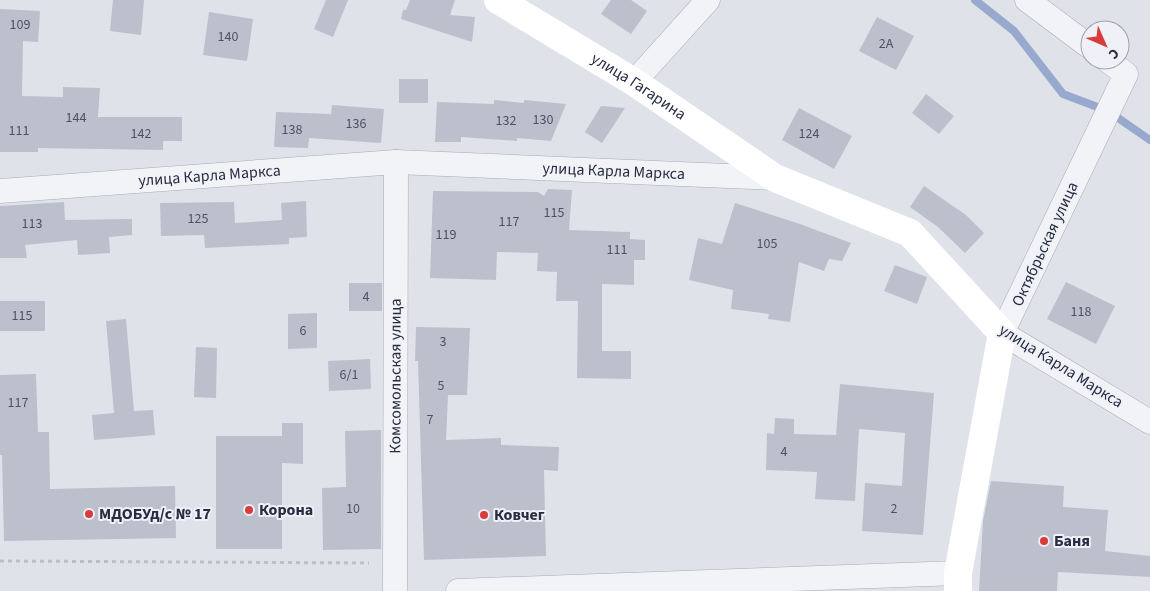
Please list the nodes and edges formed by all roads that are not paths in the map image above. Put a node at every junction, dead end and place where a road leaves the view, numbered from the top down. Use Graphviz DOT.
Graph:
graph roads {
  1 [pos="498,0"];
  2 [pos="708,0"];
  3 [pos="1027,0"];
  4 [pos="1080,40"];
  5 [pos="1121,70"];
  6 [pos="634,82"];
  7 [pos="396,162"];
  8 [pos="775,178"];
  9 [pos="0,191"];
  10 [pos="1002,333"];
  11 [pos="1150,422"];
  12 [pos="958,582"];
  13 [pos="395,591"];
  14 [pos="458,591"];
  1 -- 6 [label="street, улица Гагарина"];
  2 -- 6 [label="street"];
  3 -- 4 [label="street"];
  5 -- 10 [label="street, Октябрьская улица"];
  6 -- 8 [label="street, улица Гагарина"];
  7 -- 8 [label="street, улица Карла Маркса"];
  7 -- 9 [label="street, улица Карла Маркса"];
  7 -- 13 [label="street, Комсомольская улица"];
  8 -- 10 [label="street, улица Карла Маркса"];
  10 -- 11 [label="street, улица Карла Маркса"];
  10 -- 12 [label="street, Октябрьская улица"];
  12 -- 14 [label="street"];
}
